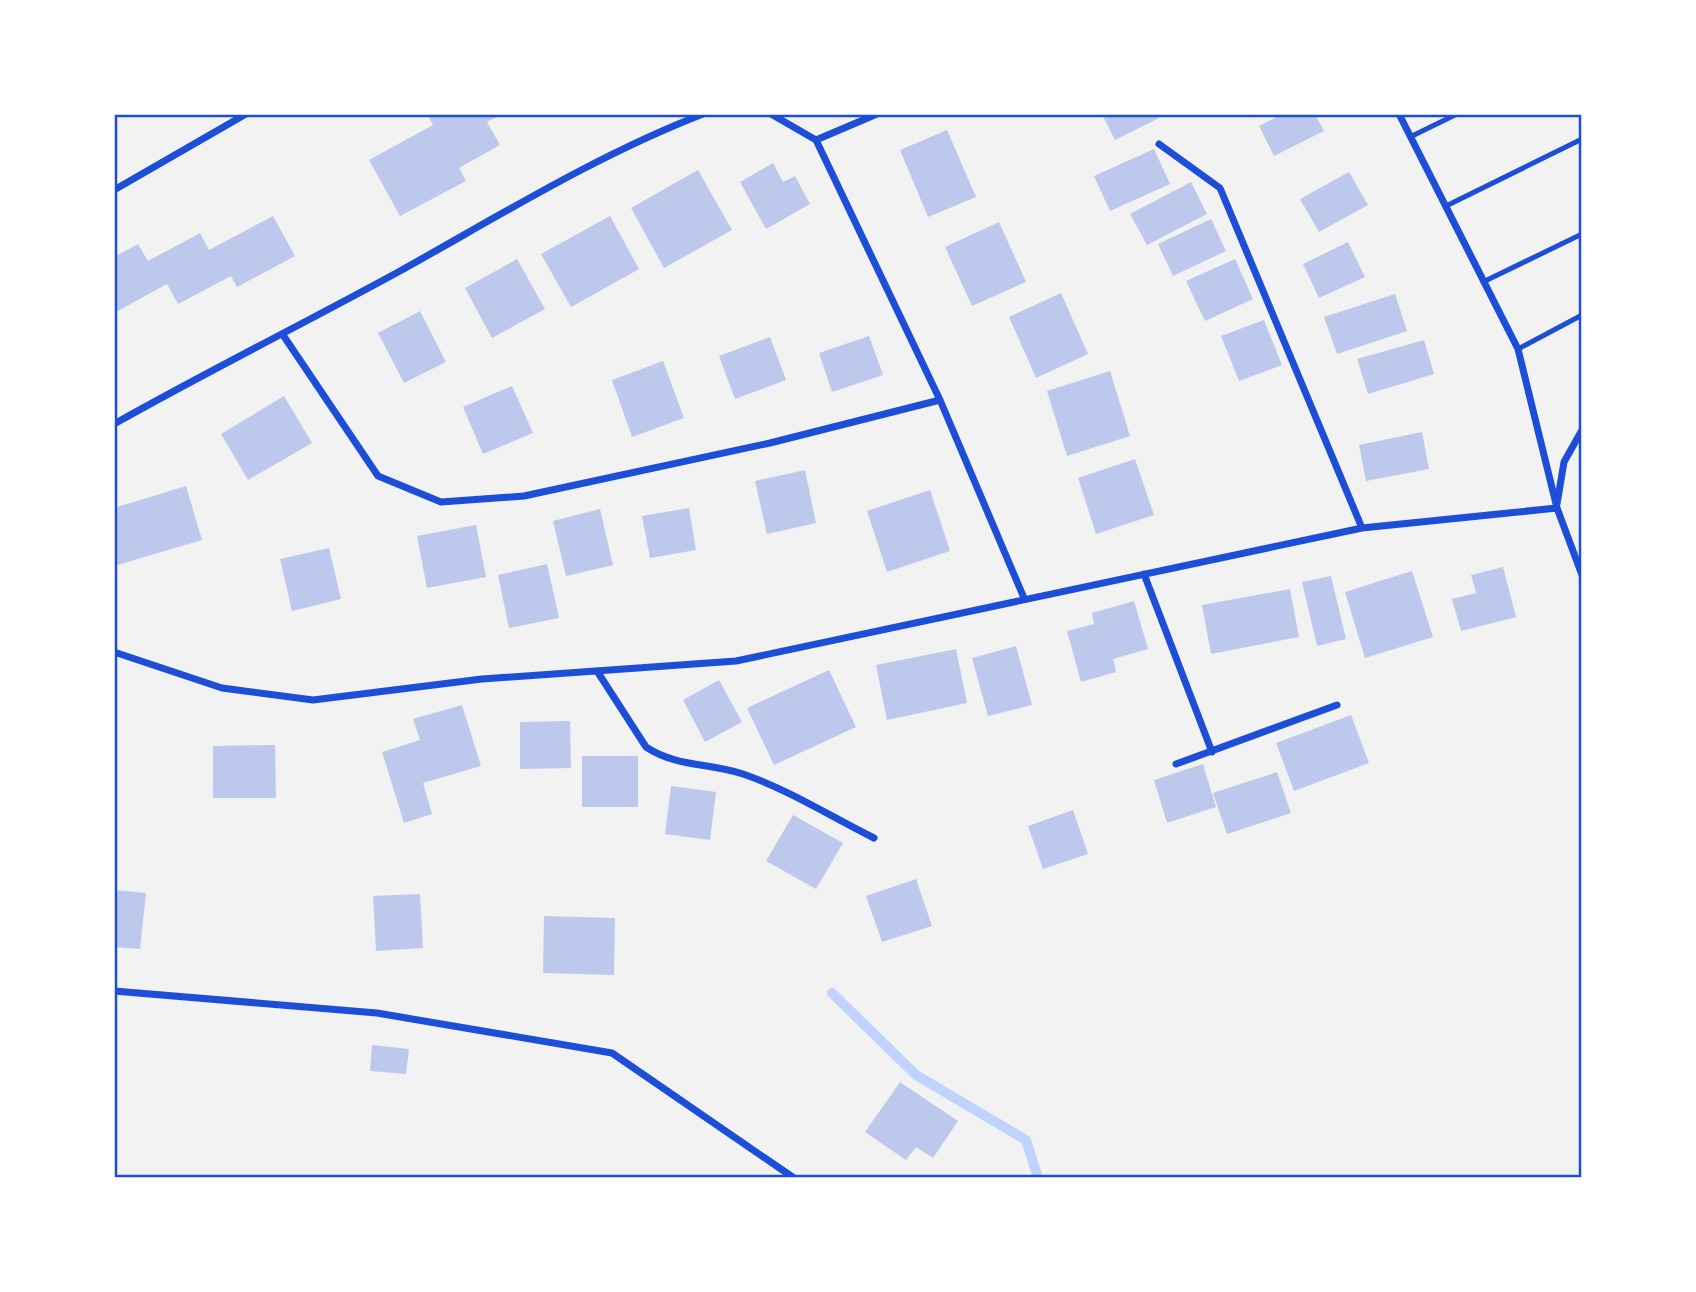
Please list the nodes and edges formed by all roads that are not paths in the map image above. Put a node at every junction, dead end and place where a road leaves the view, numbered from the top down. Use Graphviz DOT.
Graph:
graph roads {
  1 [pos="246,114"];
  2 [pos="703,114"];
  3 [pos="771,114"];
  4 [pos="877,114"];
  5 [pos="1399,114"];
  6 [pos="1457,114"];
  7 [pos="1410,136"];
  8 [pos="1582,139"];
  9 [pos="816,140"];
  10 [pos="1158,144"];
  11 [pos="114,190"];
  12 [pos="1446,206"];
  13 [pos="1582,234"];
  14 [pos="1483,282"];
  15 [pos="1582,315"];
  16 [pos="283,335"];
  17 [pos="1518,349"];
  18 [pos="940,400"];
  19 [pos="114,424"];
  20 [pos="1582,430"];
  21 [pos="1557,509"];
  22 [pos="1362,528"];
  23 [pos="1144,574"];
  24 [pos="1582,575"];
  25 [pos="1024,598"];
  26 [pos="114,652"];
  27 [pos="597,671"];
  28 [pos="1337,705"];
  29 [pos="1212,752"];
  30 [pos="1176,764"];
  31 [pos="874,838"];
  32 [pos="114,992"];
  33 [pos="794,1178"];
  1 -- 11 [label="street"];
  2 -- 16 [label="street"];
  3 -- 9 [label="street"];
  4 -- 9 [label="street"];
  5 -- 7 [label="street"];
  6 -- 7 [label="lane"];
  7 -- 12 [label="street"];
  8 -- 12 [label="lane"];
  9 -- 18 [label="street"];
  10 -- 22 [label="street"];
  12 -- 14 [label="street"];
  13 -- 14 [label="lane"];
  14 -- 17 [label="street"];
  15 -- 17 [label="lane"];
  16 -- 18 [label="street"];
  16 -- 19 [label="street"];
  17 -- 21 [label="street"];
  18 -- 25 [label="street"];
  20 -- 21 [label="street"];
  21 -- 22 [label="street"];
  21 -- 24 [label="street"];
  22 -- 23 [label="street"];
  23 -- 25 [label="street"];
  23 -- 29 [label="street"];
  25 -- 27 [label="street"];
  26 -- 27 [label="street"];
  27 -- 31 [label="street"];
  28 -- 29 [label="street"];
  29 -- 30 [label="street"];
  32 -- 33 [label="street"];
}
